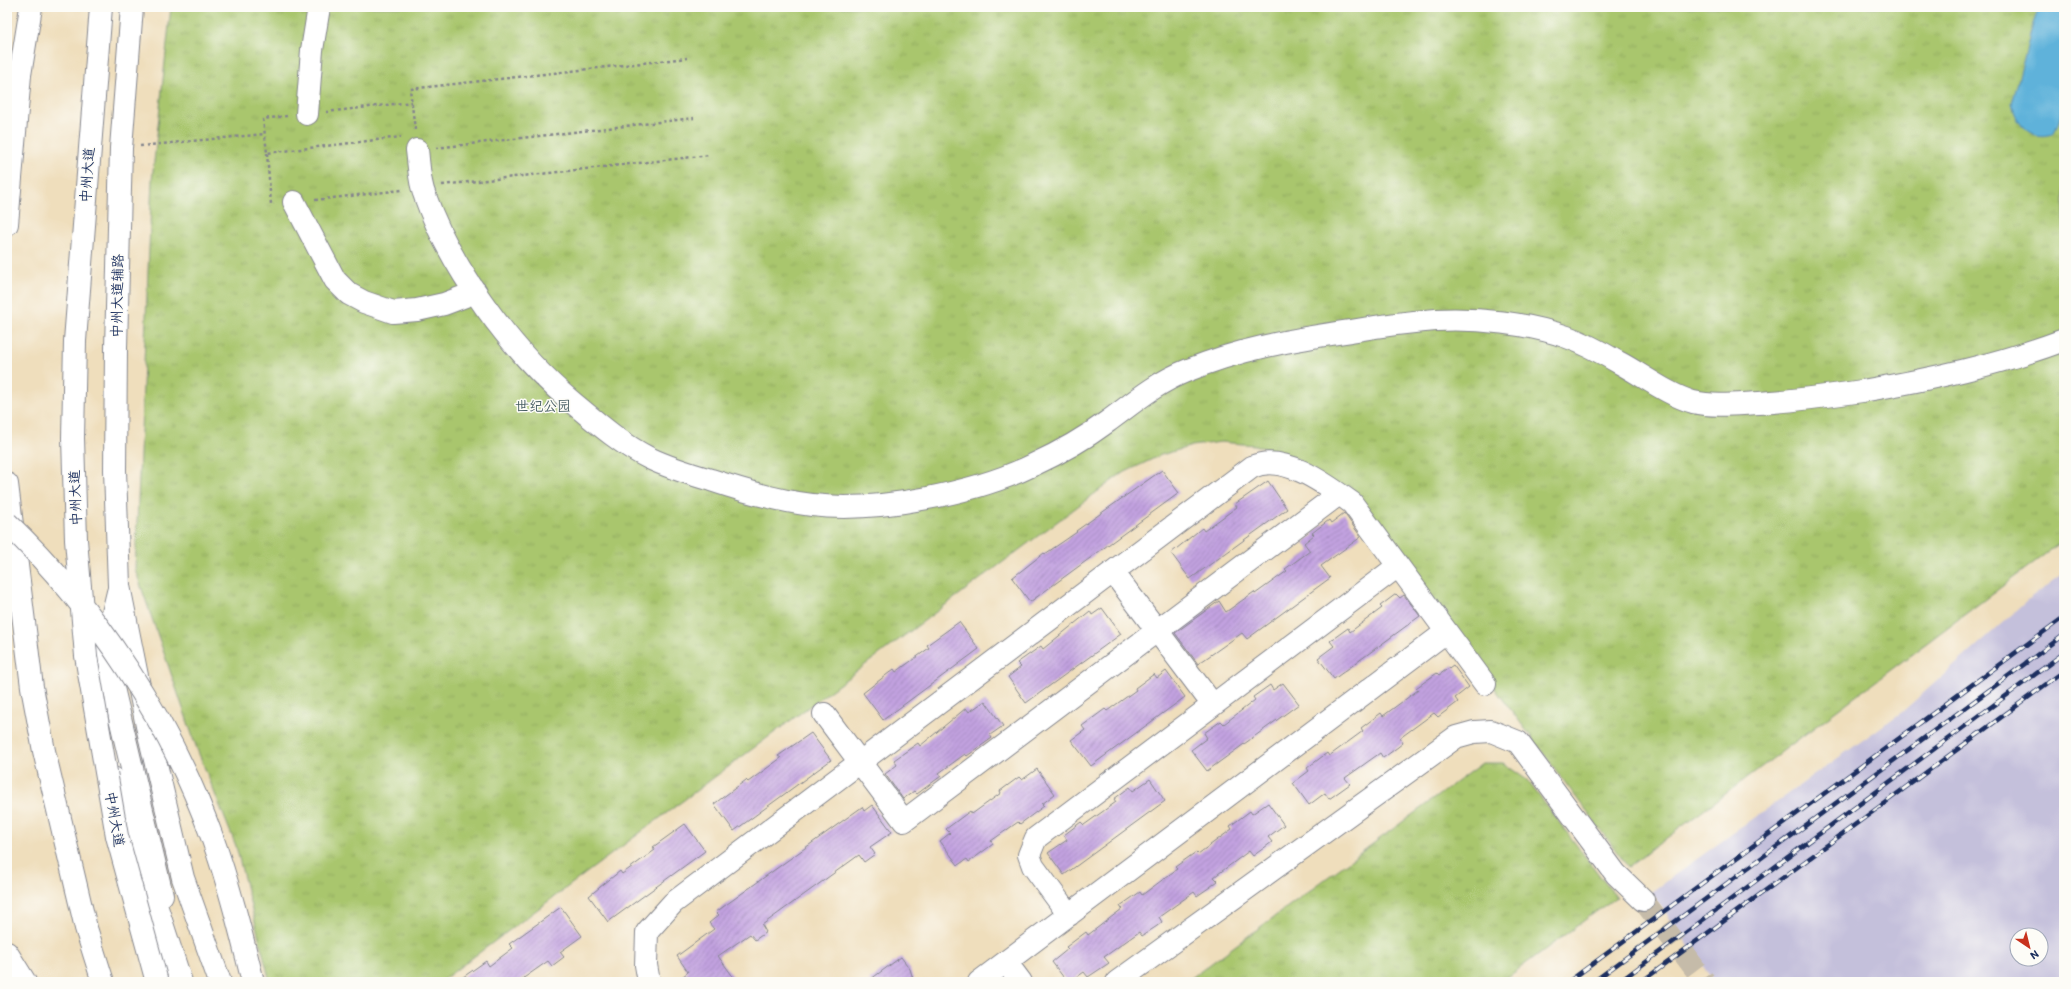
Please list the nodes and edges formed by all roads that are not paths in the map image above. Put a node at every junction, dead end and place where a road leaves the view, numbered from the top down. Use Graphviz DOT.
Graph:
graph roads {
  1 [pos="31,7"];
  2 [pos="101,7"];
  3 [pos="132,7"];
  4 [pos="319,7"];
  5 [pos="307,114"];
  6 [pos="416,143"];
  7 [pos="294,202"];
  8 [pos="7,224"];
  9 [pos="476,292"];
  10 [pos="2064,340"];
  11 [pos="7,484"];
  12 [pos="1339,494"];
  13 [pos="7,523"];
  14 [pos="1398,566"];
  15 [pos="1113,572"];
  16 [pos="119,586"];
  17 [pos="1157,630"];
  18 [pos="1446,632"];
  19 [pos="1485,684"];
  20 [pos="1213,705"];
  21 [pos="824,714"];
  22 [pos="105,758"];
  23 [pos="860,762"];
  24 [pos="1643,900"];
  25 [pos="1069,915"];
  26 [pos="7,953"];
  27 [pos="1006,962"];
  28 [pos="25,982"];
  29 [pos="103,982"];
  30 [pos="157,982"];
  31 [pos="182,982"];
  32 [pos="220,982"];
  33 [pos="253,982"];
  34 [pos="649,982"];
  35 [pos="979,982"];
  36 [pos="1021,982"];
  37 [pos="1117,982"];
  1 -- 8 [label="main road"];
  2 -- 22 [label="main road, 中州大道, bridge"];
  3 -- 16 [label="main road, 中州大道辅路"];
  4 -- 5 [label="main road"];
  6 -- 9 [label="main road"];
  7 -- 9 [label="main road"];
  9 -- 10 [label="main road"];
  11 -- 29 [label="main road"];
  12 -- 14 [label="main road"];
  12 -- 15 [label="main road"];
  12 -- 17 [label="main road"];
  13 -- 33 [label="main road, bridge"];
  14 -- 18 [label="main road"];
  14 -- 20 [label="main road"];
  15 -- 17 [label="main road"];
  15 -- 23 [label="main road"];
  16 -- 31 [label="main road"];
  16 -- 32 [label="main road"];
  17 -- 20 [label="main road"];
  17 -- 23 [label="main road"];
  18 -- 19 [label="main road"];
  18 -- 25 [label="main road"];
  20 -- 25 [label="main road"];
  21 -- 23 [label="main road"];
  22 -- 30 [label="main road, 中州大道, bridge"];
  22 -- 31 [label="main road"];
  23 -- 34 [label="main road"];
  24 -- 37 [label="main road"];
  25 -- 27 [label="main road"];
  26 -- 28 [label="main road"];
  27 -- 35 [label="main road"];
  27 -- 36 [label="main road"];
}
